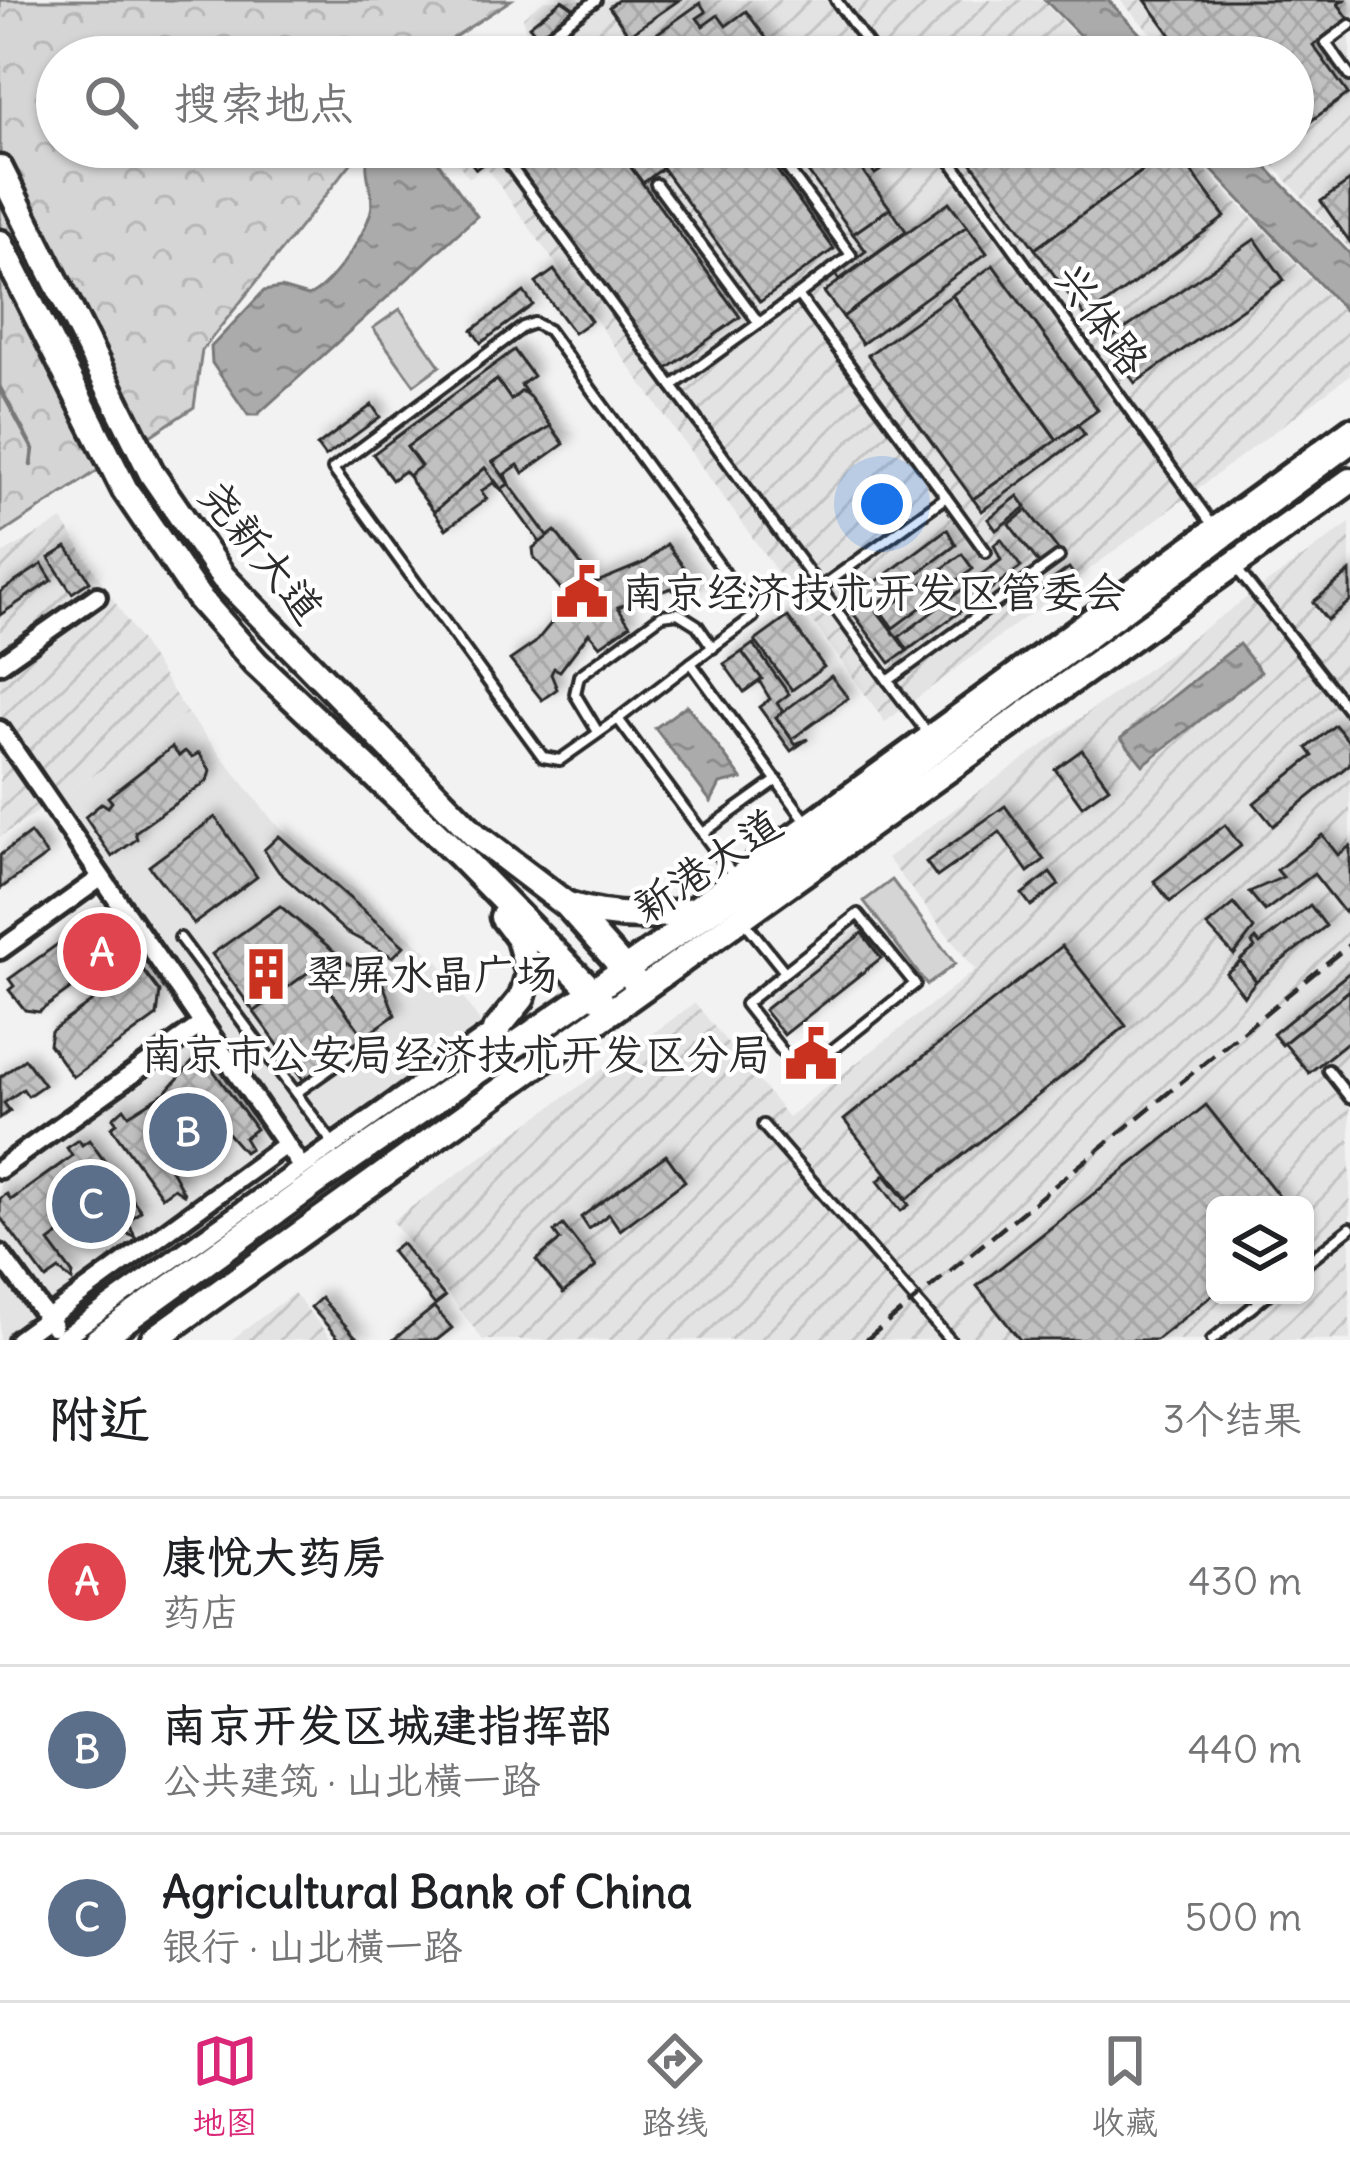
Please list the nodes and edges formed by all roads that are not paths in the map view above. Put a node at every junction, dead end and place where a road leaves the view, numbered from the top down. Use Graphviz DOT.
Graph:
graph roads {
  1 [pos="596,0"];
  2 [pos="836,0"];
  3 [pos="1350,26"];
  4 [pos="548,36"];
  5 [pos="862,36"];
  6 [pos="1350,76"];
  7 [pos="513,168"];
  8 [pos="787,168"];
  9 [pos="956,168"];
  10 [pos="0,169"];
  11 [pos="656,184"];
  12 [pos="0,243"];
  13 [pos="797,295"];
  14 [pos="759,323"];
  15 [pos="672,386"];
  16 [pos="1350,427"];
  17 [pos="1350,441"];
  18 [pos="1350,482"];
  19 [pos="946,496"];
  20 [pos="1214,526"];
  21 [pos="986,552"];
  22 [pos="1059,556"];
  23 [pos="1235,567"];
  24 [pos="820,588"];
  25 [pos="97,596"];
  26 [pos="712,648"];
  27 [pos="692,663"];
  28 [pos="0,664"];
  29 [pos="888,681"];
  30 [pos="1350,712"];
  31 [pos="618,719"];
  32 [pos="0,730"];
  33 [pos="598,733"];
  34 [pos="933,740"];
  35 [pos="776,780"];
  36 [pos="812,830"];
  37 [pos="703,833"];
  38 [pos="460,856"];
  39 [pos="99,879"];
  40 [pos="739,883"];
  41 [pos="567,905"];
  42 [pos="718,906"];
  43 [pos="684,912"];
  44 [pos="742,920"];
  45 [pos="180,938"];
  46 [pos="0,950"];
  47 [pos="626,969"];
  48 [pos="785,972"];
  49 [pos="593,991"];
  50 [pos="643,991"];
  51 [pos="611,1014"];
  52 [pos="202,1024"];
  53 [pos="496,1030"];
  54 [pos="364,1046"];
  55 [pos="482,1068"];
  56 [pos="1328,1070"];
  57 [pos="296,1094"];
  58 [pos="1350,1098"];
  59 [pos="763,1124"];
  60 [pos="333,1143"];
  61 [pos="285,1145"];
  62 [pos="301,1165"];
  63 [pos="0,1169"];
  64 [pos="1350,1228"];
  65 [pos="0,1254"];
  66 [pos="1314,1257"];
  67 [pos="1256,1304"];
  68 [pos="48,1318"];
  69 [pos="61,1339"];
  70 [pos="18,1340"];
  71 [pos="98,1340"];
  72 [pos="153,1340"];
  73 [pos="950,1340"];
  74 [pos="1212,1340"];
  1 -- 4 [label="lane"];
  2 -- 5 [label="lane"];
  3 -- 6 [label="lane"];
  7 -- 15 [label="lane"];
  8 -- 13 [label="lane"];
  9 -- 20 [label="lane, 兴体路"];
  10 -- 41 [label="main road, 尧新大道"];
  11 -- 14 [label="lane"];
  12 -- 38 [label="main road, 尧新大道"];
  13 -- 14 [label="lane"];
  13 -- 19 [label="lane"];
  14 -- 15 [label="lane"];
  15 -- 24 [label="lane"];
  16 -- 20 [label="street"];
  17 -- 34 [label="main road, 新港大道"];
  18 -- 23 [label="main road, 新港大道"];
  19 -- 21 [label="lane"];
  19 -- 24 [label="lane"];
  20 -- 34 [label="street"];
  22 -- 29 [label="lane"];
  23 -- 30 [label="lane"];
  23 -- 44 [label="main road, 新港大道"];
  24 -- 29 [label="lane"];
  25 -- 28 [label="street"];
  26 -- 27 [label="lane"];
  26 -- 33 [label="lane"];
  26 -- 33 [label="lane"];
  27 -- 31 [label="lane"];
  27 -- 35 [label="lane"];
  29 -- 34 [label="lane"];
  31 -- 33 [label="lane"];
  31 -- 37 [label="lane"];
  32 -- 39 [label="street"];
  34 -- 36 [label="main road, 新港大道"];
  35 -- 36 [label="lane"];
  35 -- 37 [label="lane"];
  36 -- 40 [label="main road, 新港大道"];
  37 -- 40 [label="lane"];
  38 -- 49 [label="main road, 尧新大道"];
  38 -- 53 [label="main road, 尧新大道"];
  39 -- 46 [label="street"];
  39 -- 52 [label="street"];
  40 -- 42 [label="main road, 新港大道"];
  40 -- 43 [label="street"];
  41 -- 43 [label="main road, 尧新大道"];
  41 -- 47 [label="main road, 尧新大道"];
  42 -- 43 [label="main road, 尧新大道"];
  42 -- 47 [label="main road, 新港大道"];
  44 -- 48 [label="lane"];
  44 -- 50 [label="main road, 新港大道"];
  45 -- 57 [label="lane"];
  47 -- 49 [label="main road, 新港大道"];
  47 -- 50 [label="main road, 尧新大道"];
  48 -- 48 [label="lane"];
  49 -- 51 [label="main road, 尧新大道"];
  49 -- 55 [label="main road, 新港大道"];
  50 -- 51 [label="main road, 新港大道"];
  51 -- 72 [label="main road, 新港大道"];
  52 -- 61 [label="street"];
  52 -- 63 [label="street"];
  53 -- 55 [label="main road, 尧新大道"];
  53 -- 60 [label="street"];
  54 -- 57 [label="lane"];
  55 -- 71 [label="main road, 新港大道"];
  56 -- 58 [label="lane"];
  57 -- 60 [label="lane"];
  59 -- 73 [label="lane"];
  60 -- 62 [label="street"];
  61 -- 62 [label="street"];
  61 -- 68 [label="street"];
  62 -- 69 [label="street"];
  64 -- 66 [label="lane"];
  65 -- 68 [label="street"];
  67 -- 74 [label="lane"];
  68 -- 69 [label="street"];
  68 -- 70 [label="street"];
}
